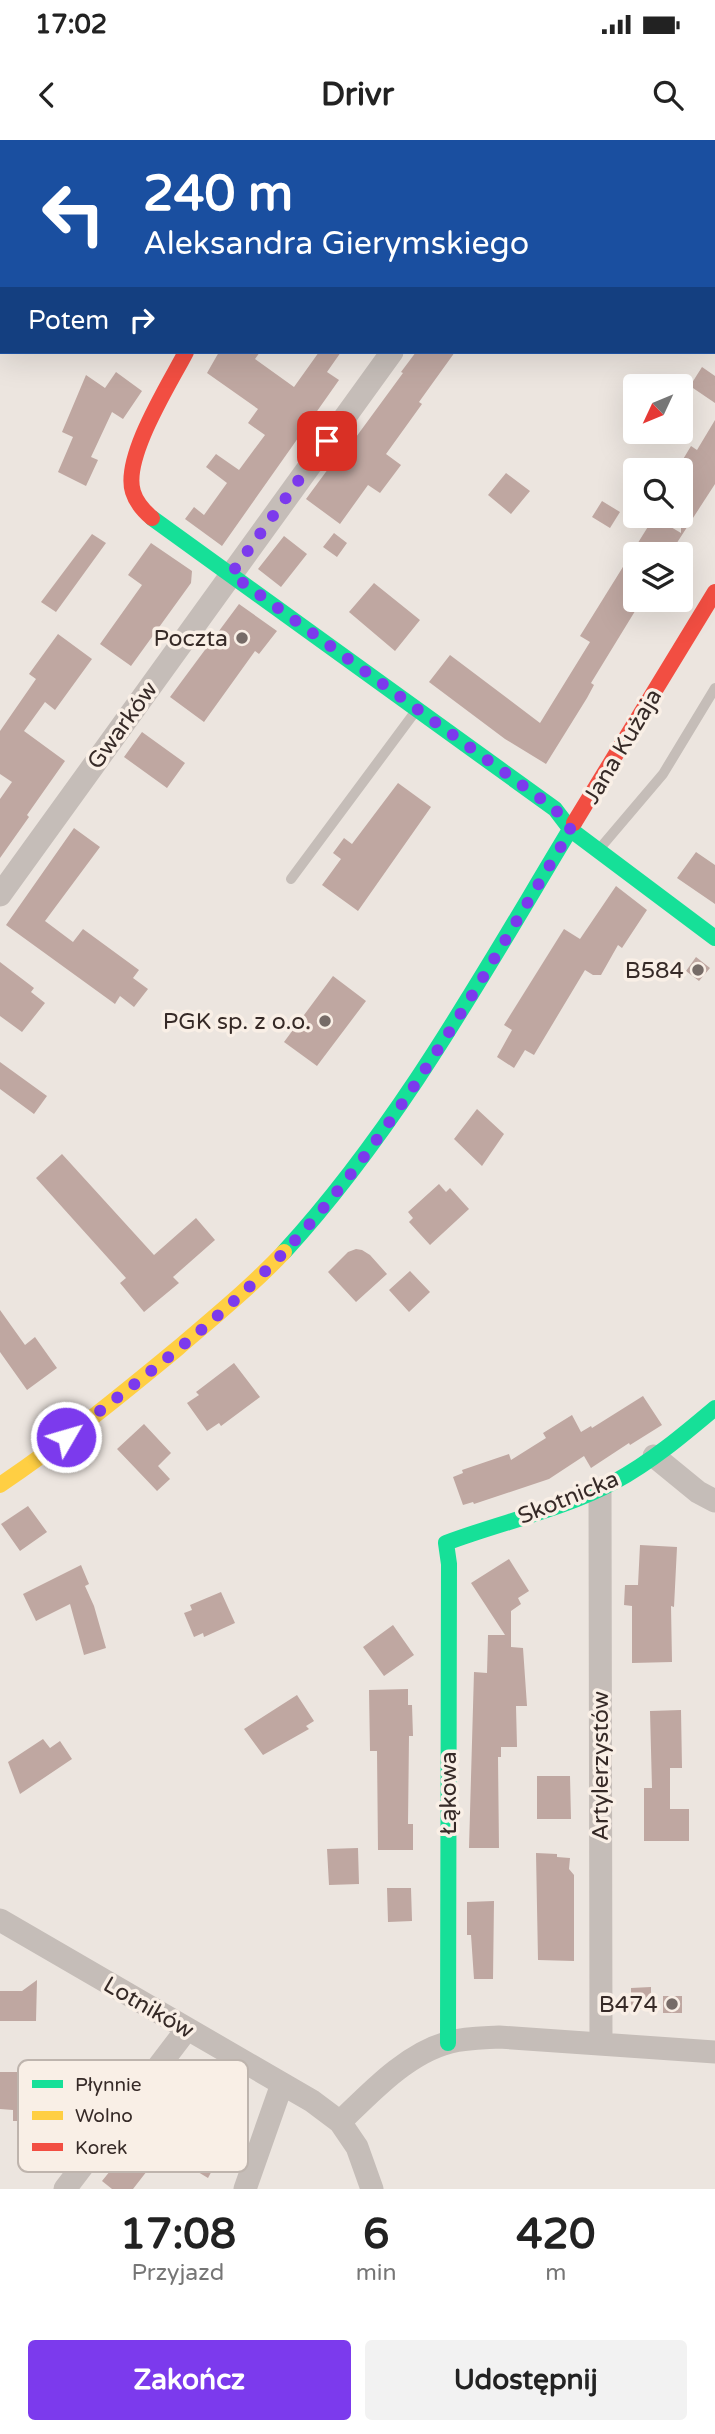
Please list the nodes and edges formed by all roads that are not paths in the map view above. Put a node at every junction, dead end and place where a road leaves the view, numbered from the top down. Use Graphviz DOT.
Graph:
graph roads {
  1 [pos="185,354"];
  2 [pos="391,354"];
  3 [pos="231,574"];
  4 [pos="715,593"];
  5 [pos="715,688"];
  6 [pos="417,709"];
  7 [pos="571,830"];
  8 [pos="597,851"];
  9 [pos="291,879"];
  10 [pos="0,895"];
  11 [pos="715,938"];
  12 [pos="715,1408"];
  13 [pos="654,1456"];
  14 [pos="0,1485"];
  15 [pos="600,1489"];
  16 [pos="715,1501"];
  17 [pos="446,1544"];
  18 [pos="0,1920"];
  19 [pos="187,2029"];
  20 [pos="448,2043"];
  21 [pos="601,2044"];
  22 [pos="715,2052"];
  23 [pos="163,2060"];
  24 [pos="241,2060"];
  25 [pos="248,2064"];
  26 [pos="282,2084"];
  27 [pos="340,2122"];
  28 [pos="78,2172"];
  29 [pos="65,2189"];
  30 [pos="245,2189"];
  31 [pos="372,2189"];
  1 -- 3 [label="street"];
  2 -- 3 [label="street, Gwarków"];
  3 -- 6 [label="street"];
  3 -- 10 [label="street, Gwarków"];
  4 -- 7 [label="street, Jana Kużaja"];
  5 -- 8 [label="lane"];
  6 -- 7 [label="street"];
  6 -- 9 [label="lane"];
  7 -- 8 [label="street"];
  7 -- 14 [label="street, Jana Kużaja"];
  8 -- 11 [label="street"];
  12 -- 13 [label="street, Skotnicka"];
  13 -- 15 [label="street, Skotnicka"];
  13 -- 16 [label="street"];
  15 -- 17 [label="street, Skotnicka"];
  15 -- 21 [label="street, Artylerzystów"];
  17 -- 20 [label="street, Łąkowa"];
  18 -- 19 [label="street, Lotników"];
  19 -- 23 [label="street"];
  19 -- 24 [label="street, Lotników"];
  20 -- 21 [label="street"];
  20 -- 27 [label="street"];
  21 -- 22 [label="street"];
  25 -- 26 [label="street, Lotników"];
  26 -- 27 [label="street, Lotników"];
  26 -- 30 [label="street"];
  27 -- 31 [label="street, Lotników"];
  28 -- 29 [label="street"];
}
